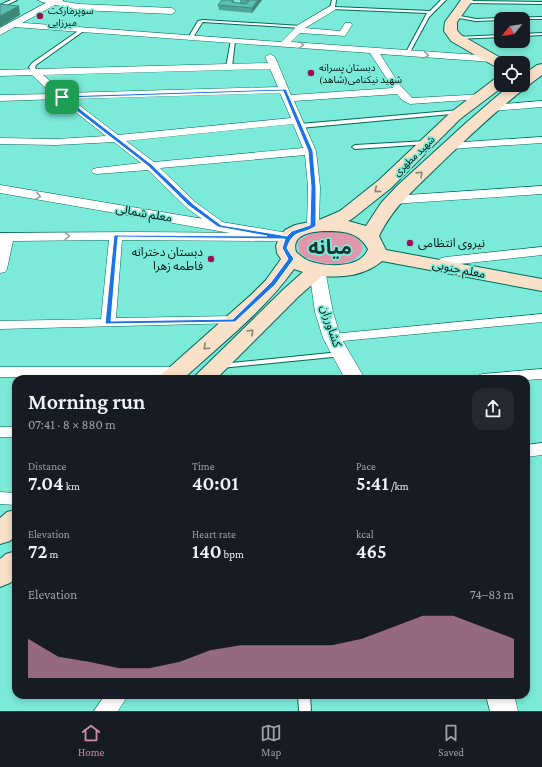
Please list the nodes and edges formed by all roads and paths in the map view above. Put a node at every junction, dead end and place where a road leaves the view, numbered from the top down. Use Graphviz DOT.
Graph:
graph roads {
  1 [pos="15,0"];
  2 [pos="42,0"];
  3 [pos="444,0"];
  4 [pos="57,1"];
  5 [pos="466,1"];
  6 [pos="542,3"];
  7 [pos="333,4"];
  8 [pos="0,7"];
  9 [pos="172,11"];
  10 [pos="431,12"];
  11 [pos="455,16"];
  12 [pos="530,18"];
  13 [pos="542,18"];
  14 [pos="494,19"];
  15 [pos="14,24"];
  16 [pos="348,25"];
  17 [pos="299,29"];
  18 [pos="83,30"];
  19 [pos="0,32"];
  20 [pos="542,34"];
  21 [pos="530,35"];
  22 [pos="494,36"];
  23 [pos="190,38"];
  24 [pos="456,38"];
  25 [pos="233,41"];
  26 [pos="262,43"];
  27 [pos="284,44"];
  28 [pos="373,50"];
  29 [pos="407,54"];
  30 [pos="542,54"];
  31 [pos="453,58"];
  32 [pos="494,59"];
  33 [pos="494,62"];
  34 [pos="274,66"];
  35 [pos="229,67"];
  36 [pos="534,69"];
  37 [pos="34,72"];
  38 [pos="0,73"];
  39 [pos="400,91"];
  40 [pos="494,91"];
  41 [pos="505,92"];
  42 [pos="287,94"];
  43 [pos="62,97"];
  44 [pos="0,98"];
  45 [pos="486,102"];
  46 [pos="542,104"];
  47 [pos="462,111"];
  48 [pos="299,123"];
  49 [pos="115,139"];
  50 [pos="542,140"];
  51 [pos="0,141"];
  52 [pos="427,143"];
  53 [pos="449,146"];
  54 [pos="355,148"];
  55 [pos="310,151"];
  56 [pos="150,165"];
  57 [pos="97,171"];
  58 [pos="0,189"];
  59 [pos="542,190"];
  60 [pos="392,200"];
  61 [pos="318,225"];
  62 [pos="220,226"];
  63 [pos="116,236"];
  64 [pos="4,237"];
  65 [pos="288,238"];
  66 [pos="373,245"];
  67 [pos="542,251"];
  68 [pos="291,259"];
  69 [pos="441,266"];
  70 [pos="0,269"];
  71 [pos="317,270"];
  72 [pos="542,285"];
  73 [pos="542,318"];
  74 [pos="235,320"];
  75 [pos="108,323"];
  76 [pos="0,324"];
  77 [pos="332,338"];
  78 [pos="340,354"];
  79 [pos="0,372"];
  80 [pos="209,373"];
  81 [pos="542,374"];
  82 [pos="174,375"];
  83 [pos="353,375"];
  84 [pos="530,375"];
  85 [pos="0,432"];
  86 [pos="12,432"];
  87 [pos="542,449"];
  88 [pos="530,450"];
  89 [pos="0,498"];
  90 [pos="12,498"];
  91 [pos="12,523"];
  92 [pos="0,534"];
  93 [pos="12,565"];
  94 [pos="0,576"];
  95 [pos="114,699"];
  96 [pos="304,699"];
  97 [pos="501,699"];
  98 [pos="105,711"];
  99 [pos="305,711"];
  100 [pos="504,711"];
  1 -- 8 [label="lane"];
  2 -- 4 [label="street"];
  3 -- 10 [label="lane"];
  4 -- 9 [label="street"];
  4 -- 15 [label="street"];
  5 -- 6 [label="lane"];
  5 -- 11 [label="main road"];
  7 -- 10 [label="lane"];
  7 -- 17 [label="street"];
  10 -- 29 [label="lane"];
  11 -- 14 [label="lane"];
  11 -- 24 [label="main road"];
  12 -- 13 [label="lane"];
  15 -- 18 [label="street"];
  15 -- 19 [label="street"];
  16 -- 17 [label="street"];
  17 -- 23 [label="lane"];
  17 -- 27 [label="street"];
  18 -- 23 [label="street"];
  18 -- 37 [label="lane"];
  20 -- 21 [label="lane"];
  22 -- 24 [label="lane"];
  23 -- 25 [label="street"];
  24 -- 31 [label="main road"];
  24 -- 32 [label="main road"];
  25 -- 26 [label="street"];
  25 -- 35 [label="lane"];
  26 -- 27 [label="street"];
  26 -- 34 [label="street"];
  27 -- 28 [label="street, one-way"];
  28 -- 29 [label="street"];
  28 -- 39 [label="street"];
  29 -- 31 [label="street, one-way"];
  30 -- 36 [label="main road"];
  31 -- 33 [label="street"];
  34 -- 35 [label="street"];
  34 -- 42 [label="street"];
  35 -- 37 [label="street"];
  37 -- 38 [label="street"];
  37 -- 43 [label="street"];
  39 -- 42 [label="street"];
  39 -- 45 [label="street"];
  40 -- 45 [label="main road, شهید مطهری"];
  41 -- 45 [label="main road, شهید مطهری"];
  42 -- 43 [label="street"];
  42 -- 48 [label="street"];
  43 -- 44 [label="street"];
  43 -- 49 [label="street"];
  45 -- 46 [label="street"];
  45 -- 47 [label="main road, شهید مطهری"];
  45 -- 53 [label="main road, شهید مطهری"];
  47 -- 48 [label="lane"];
  47 -- 52 [label="main road, شهید مطهری"];
  48 -- 49 [label="street"];
  48 -- 55 [label="street"];
  49 -- 51 [label="street"];
  49 -- 56 [label="street"];
  50 -- 53 [label="street"];
  52 -- 54 [label="lane"];
  52 -- 61 [label="main road, شهید مطهری, one-way"];
  60 -- 53 [label="main road, شهید مطهری, one-way"];
  55 -- 56 [label="street"];
  55 -- 61 [label="street"];
  56 -- 57 [label="street"];
  56 -- 62 [label="street"];
  58 -- 62 [label="street, معلم شمالی, one-way"];
  59 -- 60 [label="street"];
  60 -- 66 [label="main road, شهید مطهری"];
  61 -- 65 [label="main road, شهید مطهری"];
  61 -- 66 [label="main road, معلم جنوبی"];
  62 -- 65 [label="street, معلم شمالی"];
  64 -- 63 [label="street, one-way"];
  63 -- 65 [label="street"];
  63 -- 75 [label="street"];
  64 -- 70 [label="street"];
  65 -- 68 [label="main road"];
  66 -- 69 [label="main road, معلم جنوبی"];
  66 -- 71 [label="main road"];
  67 -- 69 [label="street"];
  68 -- 71 [label="main road"];
  68 -- 74 [label="main road"];
  69 -- 72 [label="main road, معلم جنوبی"];
  71 -- 77 [label="street, کشاورزان"];
  80 -- 71 [label="main road, one-way"];
  73 -- 77 [label="street"];
  74 -- 75 [label="street"];
  74 -- 82 [label="main road, one-way"];
  75 -- 76 [label="street"];
  77 -- 78 [label="street, کشاورزان"];
  78 -- 80 [label="lane"];
  78 -- 83 [label="street, کشاورزان"];
  79 -- 82 [label="street"];
  81 -- 84 [label="street"];
  85 -- 86 [label="street"];
  87 -- 88 [label="street"];
  89 -- 90 [label="street"];
  91 -- 92 [label="main road"];
  93 -- 94 [label="main road"];
  95 -- 98 [label="street"];
  96 -- 99 [label="lane"];
  97 -- 100 [label="street"];
}
